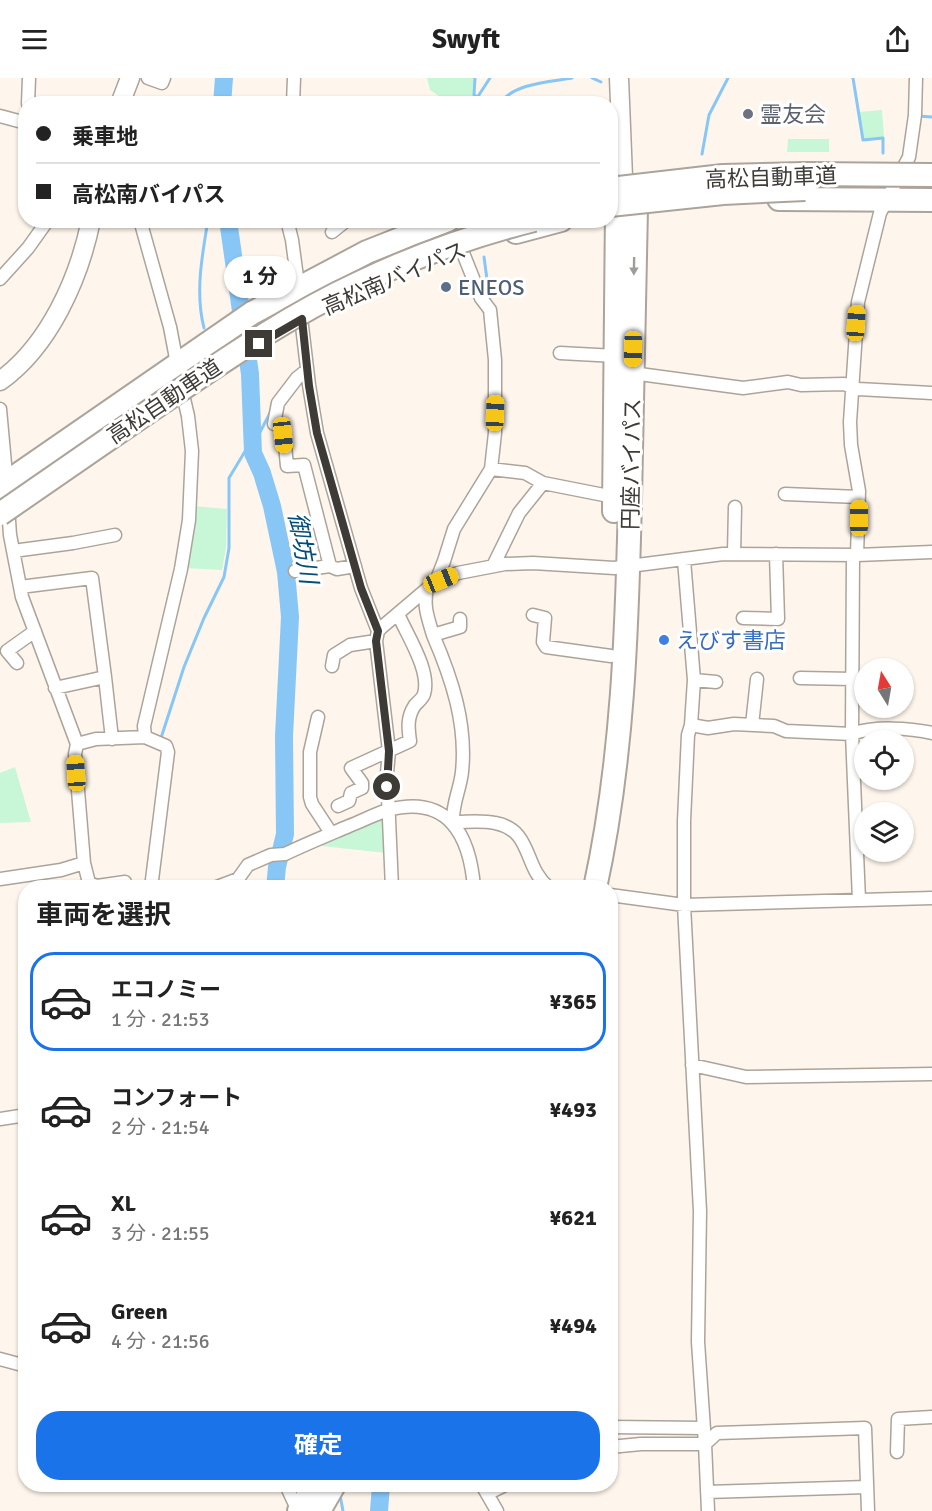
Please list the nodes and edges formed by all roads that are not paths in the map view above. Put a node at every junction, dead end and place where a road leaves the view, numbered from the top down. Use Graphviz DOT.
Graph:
graph roads {
  1 [pos="28,78"];
  2 [pos="130,78"];
  3 [pos="148,78"];
  4 [pos="164,78"];
  5 [pos="294,78"];
  6 [pos="619,78"];
  7 [pos="915,78"];
  8 [pos="28,96"];
  9 [pos="123,96"];
  10 [pos="293,96"];
  11 [pos="0,116"];
  12 [pos="18,121"];
  13 [pos="618,138"];
  14 [pos="904,166"];
  15 [pos="932,167"];
  16 [pos="932,175"];
  17 [pos="932,190"];
  18 [pos="618,197"];
  19 [pos="618,197"];
  20 [pos="618,197"];
  21 [pos="618,197"];
  22 [pos="887,200"];
  23 [pos="932,200"];
  24 [pos="618,209"];
  25 [pos="42,228"];
  26 [pos="89,228"];
  27 [pos="142,228"];
  28 [pos="289,228"];
  29 [pos="337,228"];
  30 [pos="428,228"];
  31 [pos="456,228"];
  32 [pos="507,228"];
  33 [pos="532,228"];
  34 [pos="617,228"];
  35 [pos="332,232"];
  36 [pos="461,248"];
  37 [pos="2,273"];
  38 [pos="298,287"];
  39 [pos="302,319"];
  40 [pos="560,353"];
  41 [pos="616,356"];
  42 [pos="177,364"];
  43 [pos="307,370"];
  44 [pos="632,372"];
  45 [pos="0,381"];
  46 [pos="852,386"];
  47 [pos="932,393"];
  48 [pos="183,394"];
  49 [pos="0,410"];
  50 [pos="327,467"];
  51 [pos="491,469"];
  52 [pos="306,472"];
  53 [pos="543,483"];
  54 [pos="785,494"];
  55 [pos="614,497"];
  56 [pos="859,497"];
  57 [pos="2,502"];
  58 [pos="735,507"];
  59 [pos="115,535"];
  60 [pos="13,551"];
  61 [pos="932,552"];
  62 [pos="734,554"];
  63 [pos="776,554"];
  64 [pos="855,555"];
  65 [pos="684,560"];
  66 [pos="330,566"];
  67 [pos="355,566"];
  68 [pos="493,566"];
  69 [pos="621,567"];
  70 [pos="295,571"];
  71 [pos="431,586"];
  72 [pos="20,587"];
  73 [pos="398,614"];
  74 [pos="533,615"];
  75 [pos="460,618"];
  76 [pos="743,618"];
  77 [pos="35,631"];
  78 [pos="433,635"];
  79 [pos="377,636"];
  80 [pos="611,656"];
  81 [pos="17,663"];
  82 [pos="332,666"];
  83 [pos="105,677"];
  84 [pos="800,678"];
  85 [pos="757,679"];
  86 [pos="853,679"];
  87 [pos="694,681"];
  88 [pos="716,682"];
  89 [pos="55,688"];
  90 [pos="318,717"];
  91 [pos="691,725"];
  92 [pos="752,725"];
  93 [pos="932,733"];
  94 [pos="852,734"];
  95 [pos="145,736"];
  96 [pos="112,739"];
  97 [pos="77,744"];
  98 [pos="389,751"];
  99 [pos="338,806"];
  100 [pos="388,810"];
  101 [pos="453,822"];
  102 [pos="331,834"];
  103 [pos="84,863"];
  104 [pos="0,879"];
  105 [pos="88,880"];
  106 [pos="152,880"];
  107 [pos="235,880"];
  108 [pos="392,880"];
  109 [pos="473,880"];
  110 [pos="540,880"];
  111 [pos="581,880"];
  112 [pos="596,880"];
  113 [pos="618,896"];
  114 [pos="932,897"];
  115 [pos="859,900"];
  116 [pos="684,905"];
  117 [pos="692,1065"];
  118 [pos="932,1074"];
  119 [pos="18,1117"];
  120 [pos="0,1119"];
  121 [pos="0,1359"];
  122 [pos="18,1364"];
  123 [pos="932,1417"];
  124 [pos="618,1427"];
  125 [pos="704,1428"];
  126 [pos="705,1444"];
  127 [pos="618,1446"];
  128 [pos="897,1452"];
  129 [pos="867,1487"];
  130 [pos="289,1492"];
  131 [pos="309,1492"];
  132 [pos="330,1492"];
  133 [pos="487,1492"];
  134 [pos="707,1492"];
  135 [pos="296,1509"];
  136 [pos="319,1511"];
  137 [pos="497,1511"];
  138 [pos="708,1511"];
  139 [pos="868,1511"];
  1 -- 8 [label="street"];
  2 -- 9 [label="main road"];
  3 -- 4 [label="street"];
  5 -- 10 [label="street"];
  6 -- 13 [label="main road"];
  7 -- 14 [label="street"];
  11 -- 12 [label="street"];
  14 -- 15 [label="highway"];
  14 -- 18 [label="highway"];
  14 -- 22 [label="street"];
  16 -- 19 [label="highway, 高松自動車道, bridge"];
  17 -- 20 [label="highway, 高松自動車道, bridge"];
  21 -- 22 [label="highway"];
  22 -- 23 [label="highway"];
  22 -- 46 [label="street"];
  24 -- 44 [label="highway, 円座バイパス, one-way"];
  25 -- 37 [label="street"];
  26 -- 45 [label="main road"];
  27 -- 42 [label="street"];
  28 -- 38 [label="street"];
  29 -- 35 [label="street"];
  30 -- 38 [label="highway, 高松南バイパス"];
  31 -- 57 [label="highway, 高松自動車道"];
  32 -- 57 [label="highway, 高松自動車道, bridge"];
  33 -- 36 [label="highway, 高松南バイパス"];
  34 -- 41 [label="highway, 円座バイパス"];
  36 -- 39 [label="highway, 高松南バイパス"];
  36 -- 51 [label="street"];
  38 -- 39 [label="street"];
  38 -- 42 [label="highway, 高松南バイパス"];
  39 -- 43 [label="street"];
  39 -- 48 [label="highway, 高松南バイパス"];
  40 -- 41 [label="street"];
  41 -- 55 [label="highway, 円座バイパス"];
  42 -- 48 [label="street"];
  42 -- 57 [label="highway, 高松南バイパス"];
  43 -- 50 [label="street"];
  43 -- 52 [label="street"];
  44 -- 46 [label="street"];
  44 -- 69 [label="highway, 円座バイパス"];
  46 -- 47 [label="street"];
  46 -- 56 [label="street"];
  48 -- 57 [label="highway, 高松南バイパス"];
  48 -- 95 [label="street"];
  49 -- 57 [label="street"];
  50 -- 52 [label="street"];
  50 -- 67 [label="street"];
  51 -- 53 [label="street"];
  51 -- 71 [label="street"];
  52 -- 66 [label="street"];
  53 -- 55 [label="street"];
  53 -- 68 [label="street"];
  54 -- 56 [label="street"];
  55 -- 69 [label="highway, 円座バイパス"];
  56 -- 64 [label="street"];
  57 -- 60 [label="street"];
  58 -- 62 [label="street"];
  59 -- 60 [label="street"];
  60 -- 72 [label="street"];
  61 -- 64 [label="street"];
  62 -- 63 [label="street"];
  62 -- 65 [label="street"];
  63 -- 64 [label="street"];
  63 -- 76 [label="street"];
  64 -- 86 [label="street"];
  65 -- 69 [label="street"];
  65 -- 87 [label="street"];
  66 -- 67 [label="street"];
  66 -- 70 [label="street"];
  67 -- 79 [label="street"];
  68 -- 69 [label="street"];
  68 -- 71 [label="street"];
  69 -- 80 [label="highway, 円座バイパス"];
  69 -- 112 [label="highway, 円座バイパス"];
  71 -- 73 [label="street"];
  71 -- 78 [label="street"];
  72 -- 77 [label="street"];
  72 -- 83 [label="street"];
  73 -- 79 [label="street"];
  73 -- 98 [label="street"];
  74 -- 80 [label="street"];
  75 -- 78 [label="street"];
  77 -- 81 [label="street"];
  77 -- 89 [label="street"];
  78 -- 101 [label="street"];
  79 -- 82 [label="street"];
  79 -- 98 [label="street"];
  80 -- 111 [label="highway, 円座バイパス"];
  83 -- 89 [label="street"];
  83 -- 96 [label="street"];
  84 -- 86 [label="street"];
  85 -- 92 [label="street"];
  86 -- 94 [label="street"];
  87 -- 88 [label="street"];
  87 -- 91 [label="street"];
  89 -- 97 [label="street"];
  90 -- 102 [label="street"];
  91 -- 92 [label="street"];
  91 -- 116 [label="street"];
  92 -- 94 [label="street"];
  93 -- 94 [label="street"];
  94 -- 115 [label="street"];
  95 -- 96 [label="street"];
  95 -- 106 [label="street"];
  96 -- 97 [label="street"];
  97 -- 103 [label="street"];
  98 -- 99 [label="street"];
  98 -- 100 [label="street"];
  100 -- 101 [label="street"];
  100 -- 102 [label="street"];
  100 -- 108 [label="street"];
  101 -- 109 [label="street"];
  101 -- 110 [label="street"];
  102 -- 107 [label="street"];
  103 -- 104 [label="street"];
  103 -- 105 [label="street"];
  113 -- 116 [label="street"];
  114 -- 115 [label="street"];
  115 -- 116 [label="street"];
  116 -- 117 [label="street"];
  117 -- 118 [label="street"];
  117 -- 125 [label="street"];
  119 -- 120 [label="street"];
  121 -- 122 [label="street"];
  123 -- 128 [label="street"];
  124 -- 125 [label="street"];
  125 -- 126 [label="street"];
  126 -- 127 [label="street"];
  126 -- 129 [label="street"];
  126 -- 134 [label="street"];
  129 -- 134 [label="street"];
  129 -- 139 [label="street"];
  130 -- 135 [label="street"];
  131 -- 135 [label="highway"];
  132 -- 136 [label="highway"];
  133 -- 137 [label="street"];
  134 -- 138 [label="street"];
}
